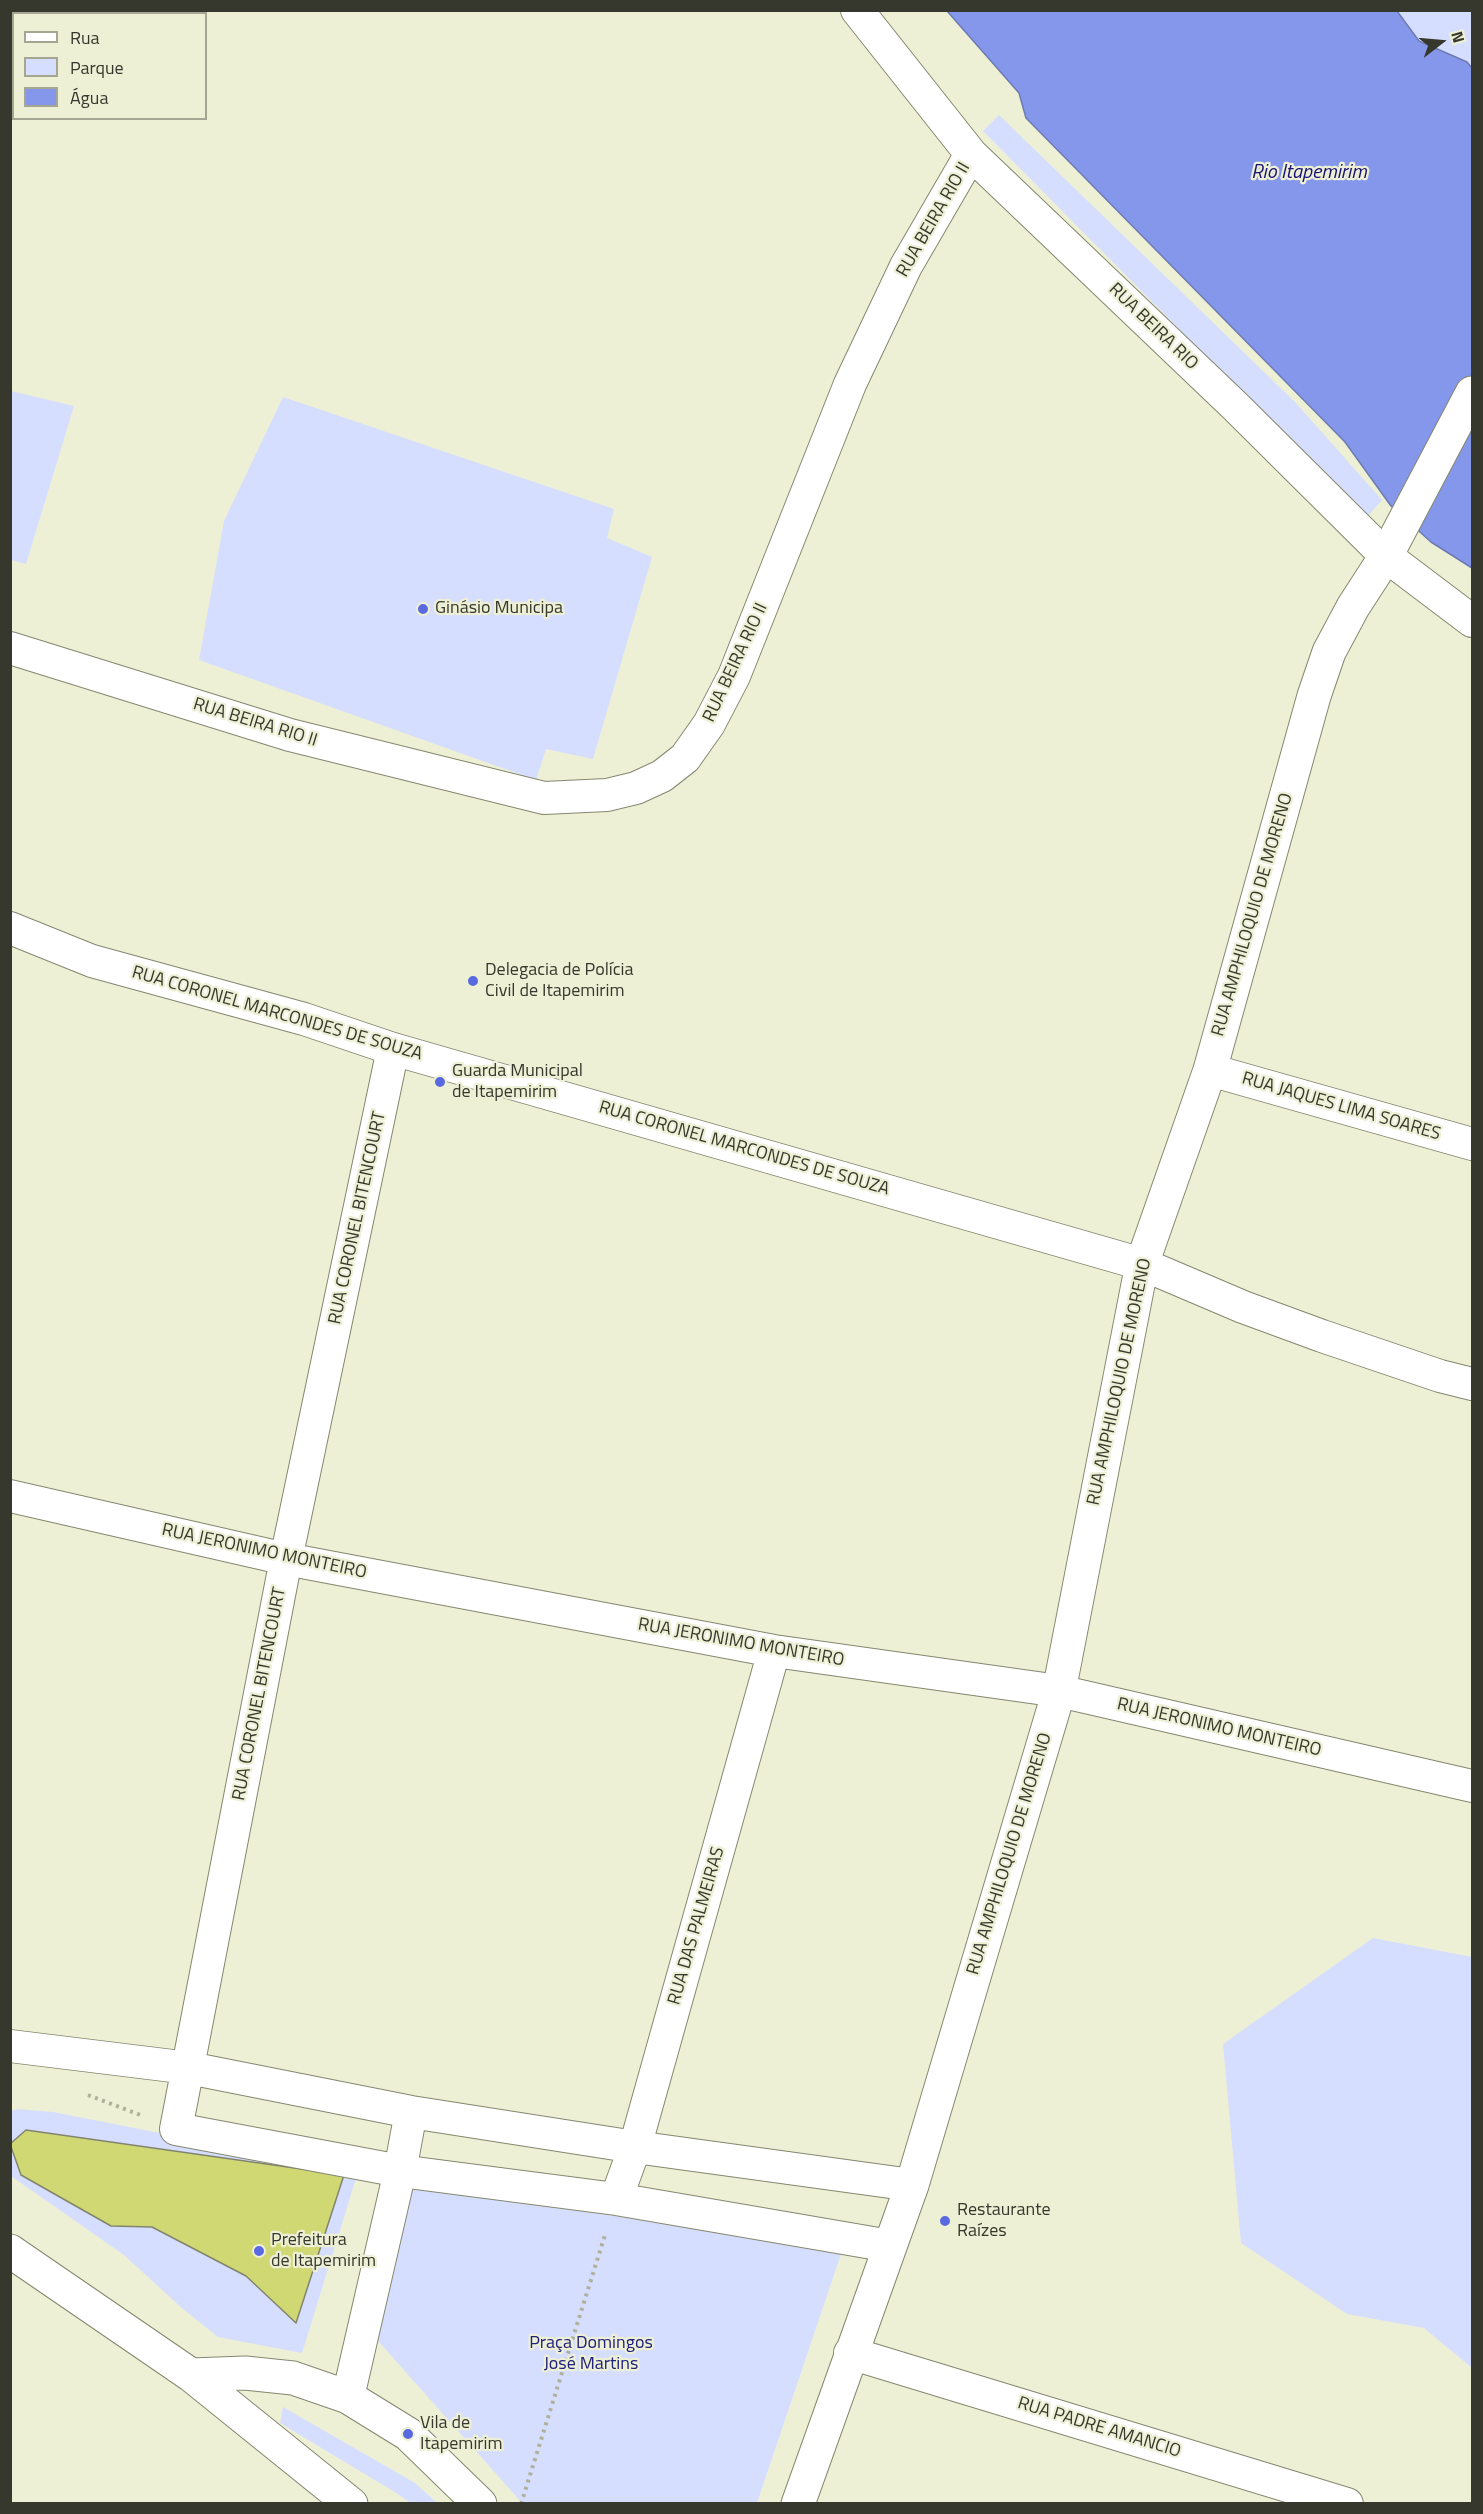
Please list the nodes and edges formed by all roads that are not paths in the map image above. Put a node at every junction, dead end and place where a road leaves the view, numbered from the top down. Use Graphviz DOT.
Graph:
graph roads {
  1 [pos="857,10"];
  2 [pos="971,154"];
  3 [pos="1473,393"];
  4 [pos="1394,542"];
  5 [pos="1473,621"];
  6 [pos="10,648"];
  7 [pos="10,928"];
  8 [pos="393,1049"];
  9 [pos="1210,1070"];
  10 [pos="1473,1144"];
  11 [pos="1142,1263"];
  12 [pos="1473,1384"];
  13 [pos="10,1496"];
  14 [pos="286,1559"];
  15 [pos="774,1651"];
  16 [pos="1059,1692"];
  17 [pos="1473,1785"];
  18 [pos="10,2046"];
  19 [pos="189,2068"];
  20 [pos="411,2112"];
  21 [pos="635,2147"];
  22 [pos="400,2171"];
  23 [pos="912,2185"];
  24 [pos="616,2199"];
  25 [pos="890,2246"];
  26 [pos="10,2251"];
  27 [pos="850,2353"];
  28 [pos="191,2375"];
  29 [pos="348,2397"];
  30 [pos="351,2504"];
  31 [pos="480,2504"];
  32 [pos="798,2504"];
  33 [pos="1347,2504"];
  1 -- 2 [label="street, RUA BEIRA RIO"];
  2 -- 4 [label="street, RUA BEIRA RIO"];
  2 -- 6 [label="street, RUA BEIRA RIO II"];
  3 -- 4 [label="main road, RUA AMPHILOQUIO DE MORENO"];
  4 -- 5 [label="street, RUA BEIRA RIO"];
  4 -- 9 [label="main road, RUA AMPHILOQUIO DE MORENO"];
  7 -- 8 [label="street, RUA CORONEL MARCONDES DE SOUZA"];
  8 -- 11 [label="street, RUA CORONEL MARCONDES DE SOUZA"];
  8 -- 14 [label="street, RUA CORONEL BITENCOURT"];
  9 -- 10 [label="street, RUA JAQUES LIMA SOARES"];
  9 -- 11 [label="main road, RUA AMPHILOQUIO DE MORENO"];
  11 -- 12 [label="street, RUA CORONEL MARCONDES DE SOUZA"];
  11 -- 16 [label="main road, RUA AMPHILOQUIO DE MORENO"];
  13 -- 14 [label="street, RUA JERONIMO MONTEIRO"];
  14 -- 15 [label="street, RUA JERONIMO MONTEIRO"];
  14 -- 19 [label="street, RUA CORONEL BITENCOURT"];
  15 -- 16 [label="street, RUA JERONIMO MONTEIRO"];
  15 -- 21 [label="street, RUA DAS PALMEIRAS"];
  16 -- 17 [label="street, RUA JERONIMO MONTEIRO"];
  16 -- 23 [label="main road, RUA AMPHILOQUIO DE MORENO"];
  18 -- 19 [label="street"];
  19 -- 20 [label="street"];
  19 -- 22 [label="street, RUA CORONEL BITENCOURT"];
  20 -- 21 [label="street"];
  20 -- 22 [label="street"];
  21 -- 23 [label="street"];
  21 -- 24 [label="street, RUA DAS PALMEIRAS"];
  22 -- 24 [label="street"];
  22 -- 29 [label="street"];
  23 -- 25 [label="main road, RUA AMPHILOQUIO DE MORENO"];
  24 -- 25 [label="street"];
  25 -- 27 [label="main road"];
  26 -- 28 [label="main road"];
  27 -- 32 [label="main road"];
  27 -- 33 [label="street, RUA PADRE AMANCIO"];
  28 -- 29 [label="main road"];
  28 -- 30 [label="main road"];
  29 -- 31 [label="main road"];
}
